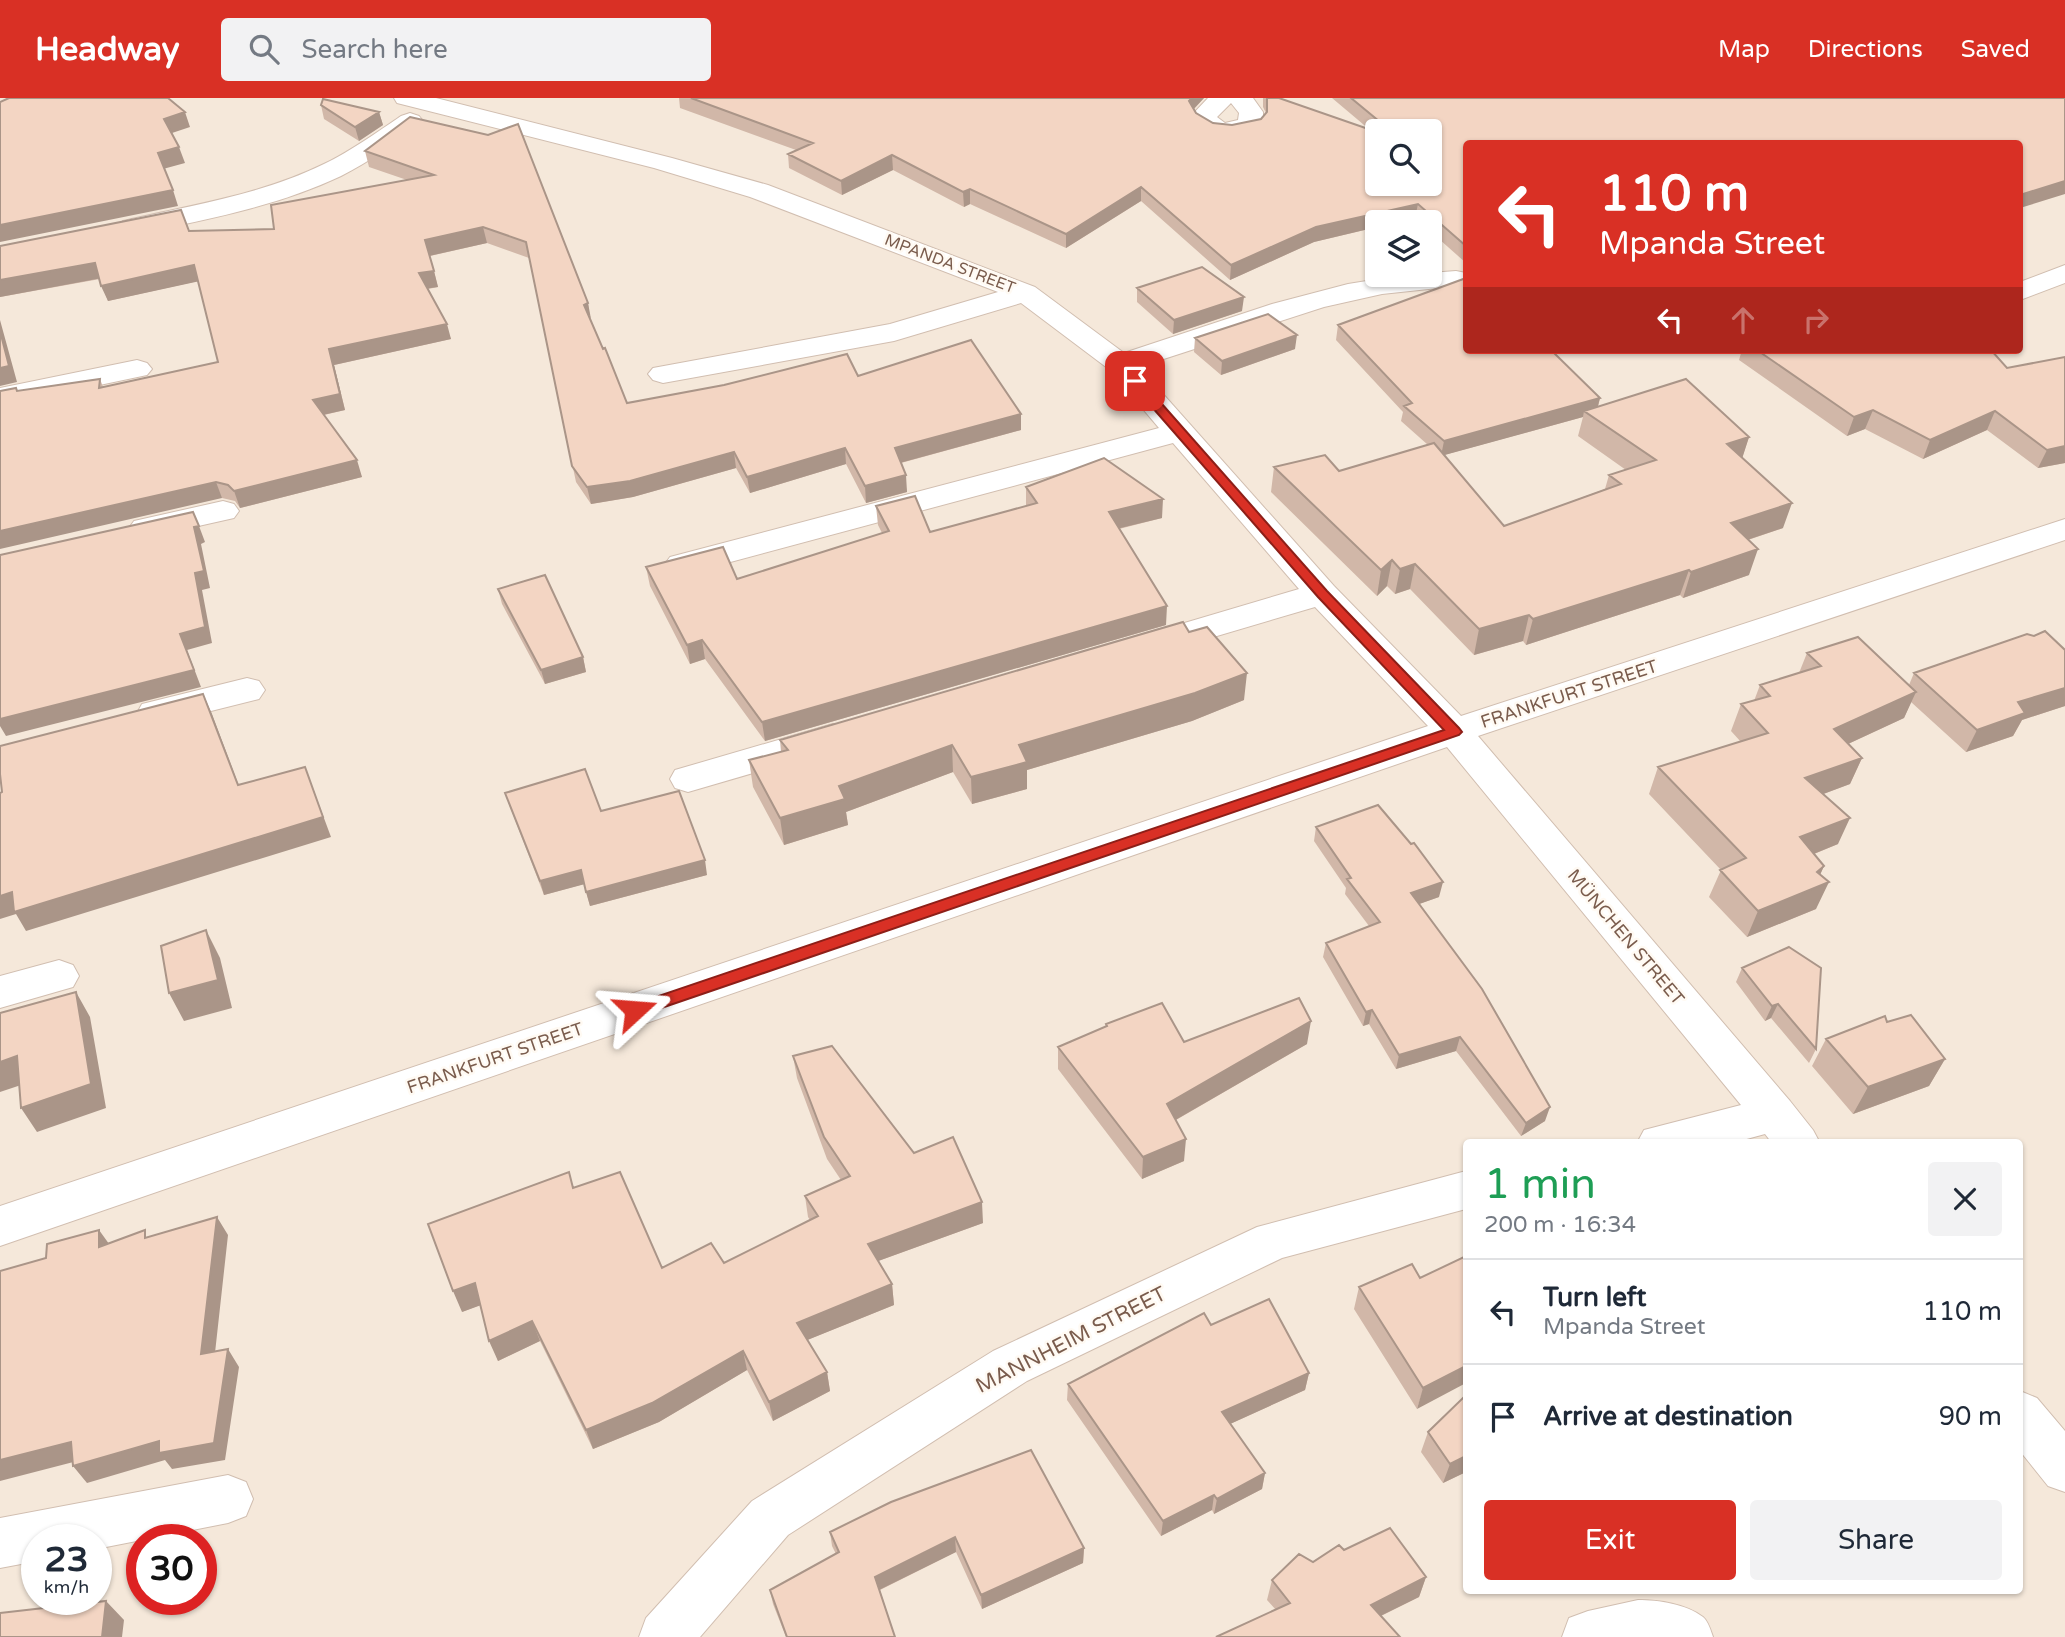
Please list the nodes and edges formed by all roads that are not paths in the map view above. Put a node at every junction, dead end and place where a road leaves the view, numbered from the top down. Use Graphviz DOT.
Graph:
graph roads {
  1 [pos="1223,98"];
  2 [pos="1240,98"];
  3 [pos="425,100"];
  4 [pos="108,232"];
  5 [pos="2065,273"];
  6 [pos="1456,279"];
  7 [pos="2023,291"];
  8 [pos="1025,293"];
  9 [pos="1120,364"];
  10 [pos="137,369"];
  11 [pos="663,374"];
  12 [pos="0,397"];
  13 [pos="1179,432"];
  14 [pos="223,511"];
  15 [pos="2065,529"];
  16 [pos="118,534"];
  17 [pos="682,564"];
  18 [pos="1322,594"];
  19 [pos="1124,652"];
  20 [pos="247,690"];
  21 [pos="117,723"];
  22 [pos="860,729"];
  23 [pos="1454,732"];
  24 [pos="688,779"];
  25 [pos="59,976"];
  26 [pos="0,992"];
  27 [pos="1787,1128"];
  28 [pos="1693,1139"];
  29 [pos="1463,1191"];
  30 [pos="0,1226"];
  31 [pos="2023,1418"];
  32 [pos="2065,1469"];
  33 [pos="228,1499"];
  34 [pos="0,1543"];
  35 [pos="665,1637"];
  36 [pos="1588,1637"];
  37 [pos="1687,1637"];
  1 -- 2 [label="street"];
  3 -- 4 [label="street"];
  3 -- 8 [label="street, MPANDA STREET"];
  5 -- 7 [label="street"];
  6 -- 9 [label="street"];
  8 -- 9 [label="street, MPANDA STREET"];
  8 -- 11 [label="street"];
  9 -- 13 [label="street, MPANDA STREET"];
  10 -- 12 [label="street"];
  13 -- 17 [label="street"];
  13 -- 18 [label="street, MPANDA STREET"];
  14 -- 16 [label="street"];
  15 -- 23 [label="street, FRANKFURT STREET"];
  18 -- 19 [label="street"];
  18 -- 23 [label="street, MPANDA STREET"];
  20 -- 21 [label="street"];
  22 -- 24 [label="street"];
  23 -- 27 [label="street, MÜNCHEN STREET"];
  23 -- 30 [label="street, FRANKFURT STREET"];
  25 -- 26 [label="street"];
  27 -- 28 [label="street"];
  29 -- 35 [label="street, MANNHEIM STREET"];
  31 -- 32 [label="street"];
  33 -- 34 [label="street"];
  36 -- 37 [label="street"];
}
